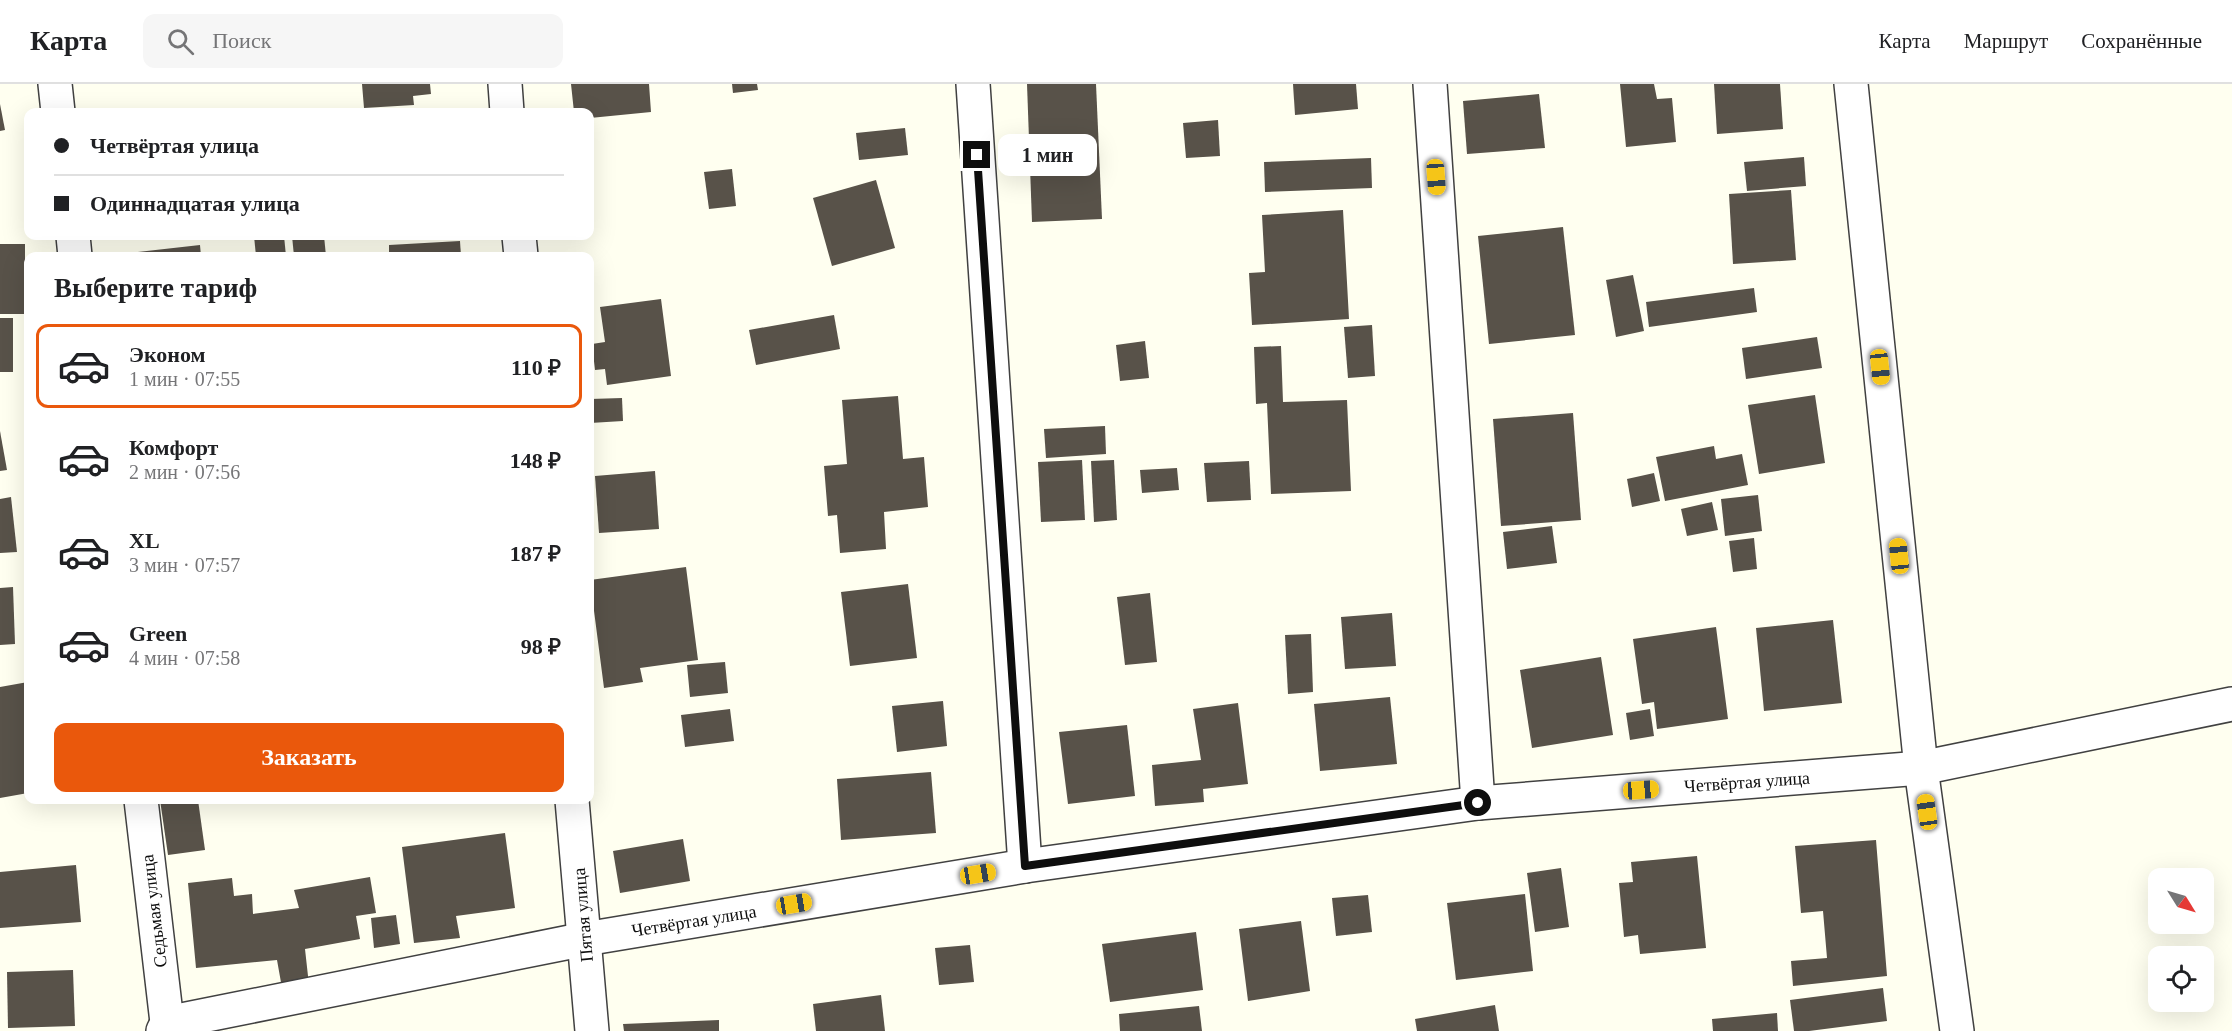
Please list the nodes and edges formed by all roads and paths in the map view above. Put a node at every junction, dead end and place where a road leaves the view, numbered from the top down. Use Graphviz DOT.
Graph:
graph roads {
  1 [pos="55,84"];
  2 [pos="505,84"];
  3 [pos="973,84"];
  4 [pos="1430,84"];
  5 [pos="1851,84"];
  6 [pos="58,108"];
  7 [pos="507,108"];
  8 [pos="2232,704"];
  9 [pos="1921,768"];
  10 [pos="1478,803"];
  11 [pos="141,804"];
  12 [pos="572,804"];
  13 [pos="1025,866"];
  14 [pos="585,939"];
  15 [pos="166,1028"];
  16 [pos="592,1031"];
  17 [pos="1957,1031"];
  1 -- 6 [label="street"];
  2 -- 7 [label="street"];
  3 -- 13 [label="street"];
  4 -- 10 [label="street"];
  5 -- 9 [label="street"];
  8 -- 9 [label="street, Четвёртая улица"];
  9 -- 10 [label="street, Четвёртая улица"];
  9 -- 17 [label="street"];
  10 -- 13 [label="street, Четвёртая улица"];
  11 -- 15 [label="street, Седьмая улица"];
  12 -- 14 [label="street, Пятая улица"];
  13 -- 14 [label="street, Четвёртая улица"];
  14 -- 15 [label="street, Четвёртая улица"];
  14 -- 16 [label="street, Пятая улица"];
}
